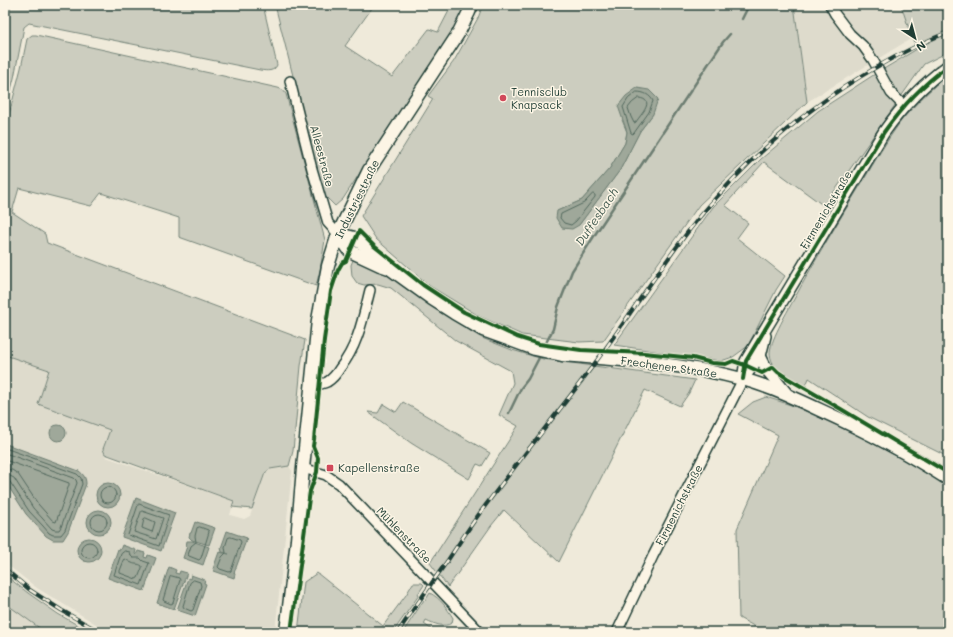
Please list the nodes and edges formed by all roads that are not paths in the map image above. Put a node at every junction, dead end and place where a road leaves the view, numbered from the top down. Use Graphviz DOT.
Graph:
graph roads {
  1 [pos="472,5"];
  2 [pos="830,5"];
  3 [pos="948,66"];
  4 [pos="290,81"];
  5 [pos="904,106"];
  6 [pos="338,234"];
  7 [pos="370,290"];
  8 [pos="769,322"];
  9 [pos="760,356"];
  10 [pos="742,379"];
  11 [pos="312,386"];
  12 [pos="787,394"];
  13 [pos="303,468"];
  14 [pos="948,479"];
  15 [pos="286,632"];
  16 [pos="480,632"];
  17 [pos="617,632"];
  1 -- 6 [label="main road, Industriestraße"];
  2 -- 5 [label="street"];
  3 -- 5 [label="street, Firmenichstraße"];
  4 -- 6 [label="street, Alleestraße"];
  5 -- 8 [label="street, Firmenichstraße"];
  6 -- 10 [label="main road, Frechener Straße"];
  6 -- 11 [label="main road, Industriestraße"];
  7 -- 11 [label="street"];
  8 -- 9 [label="street, Firmenichstraße"];
  8 -- 10 [label="street, Firmenichstraße"];
  9 -- 10 [label="street, Firmenichstraße"];
  9 -- 12 [label="street"];
  10 -- 12 [label="main road, Frechener Straße"];
  10 -- 17 [label="street, Firmenichstraße"];
  11 -- 13 [label="main road, Industriestraße"];
  12 -- 14 [label="main road, Frechener Straße"];
  13 -- 15 [label="main road, Industriestraße"];
  13 -- 16 [label="street, Mühlenstraße"];
}
